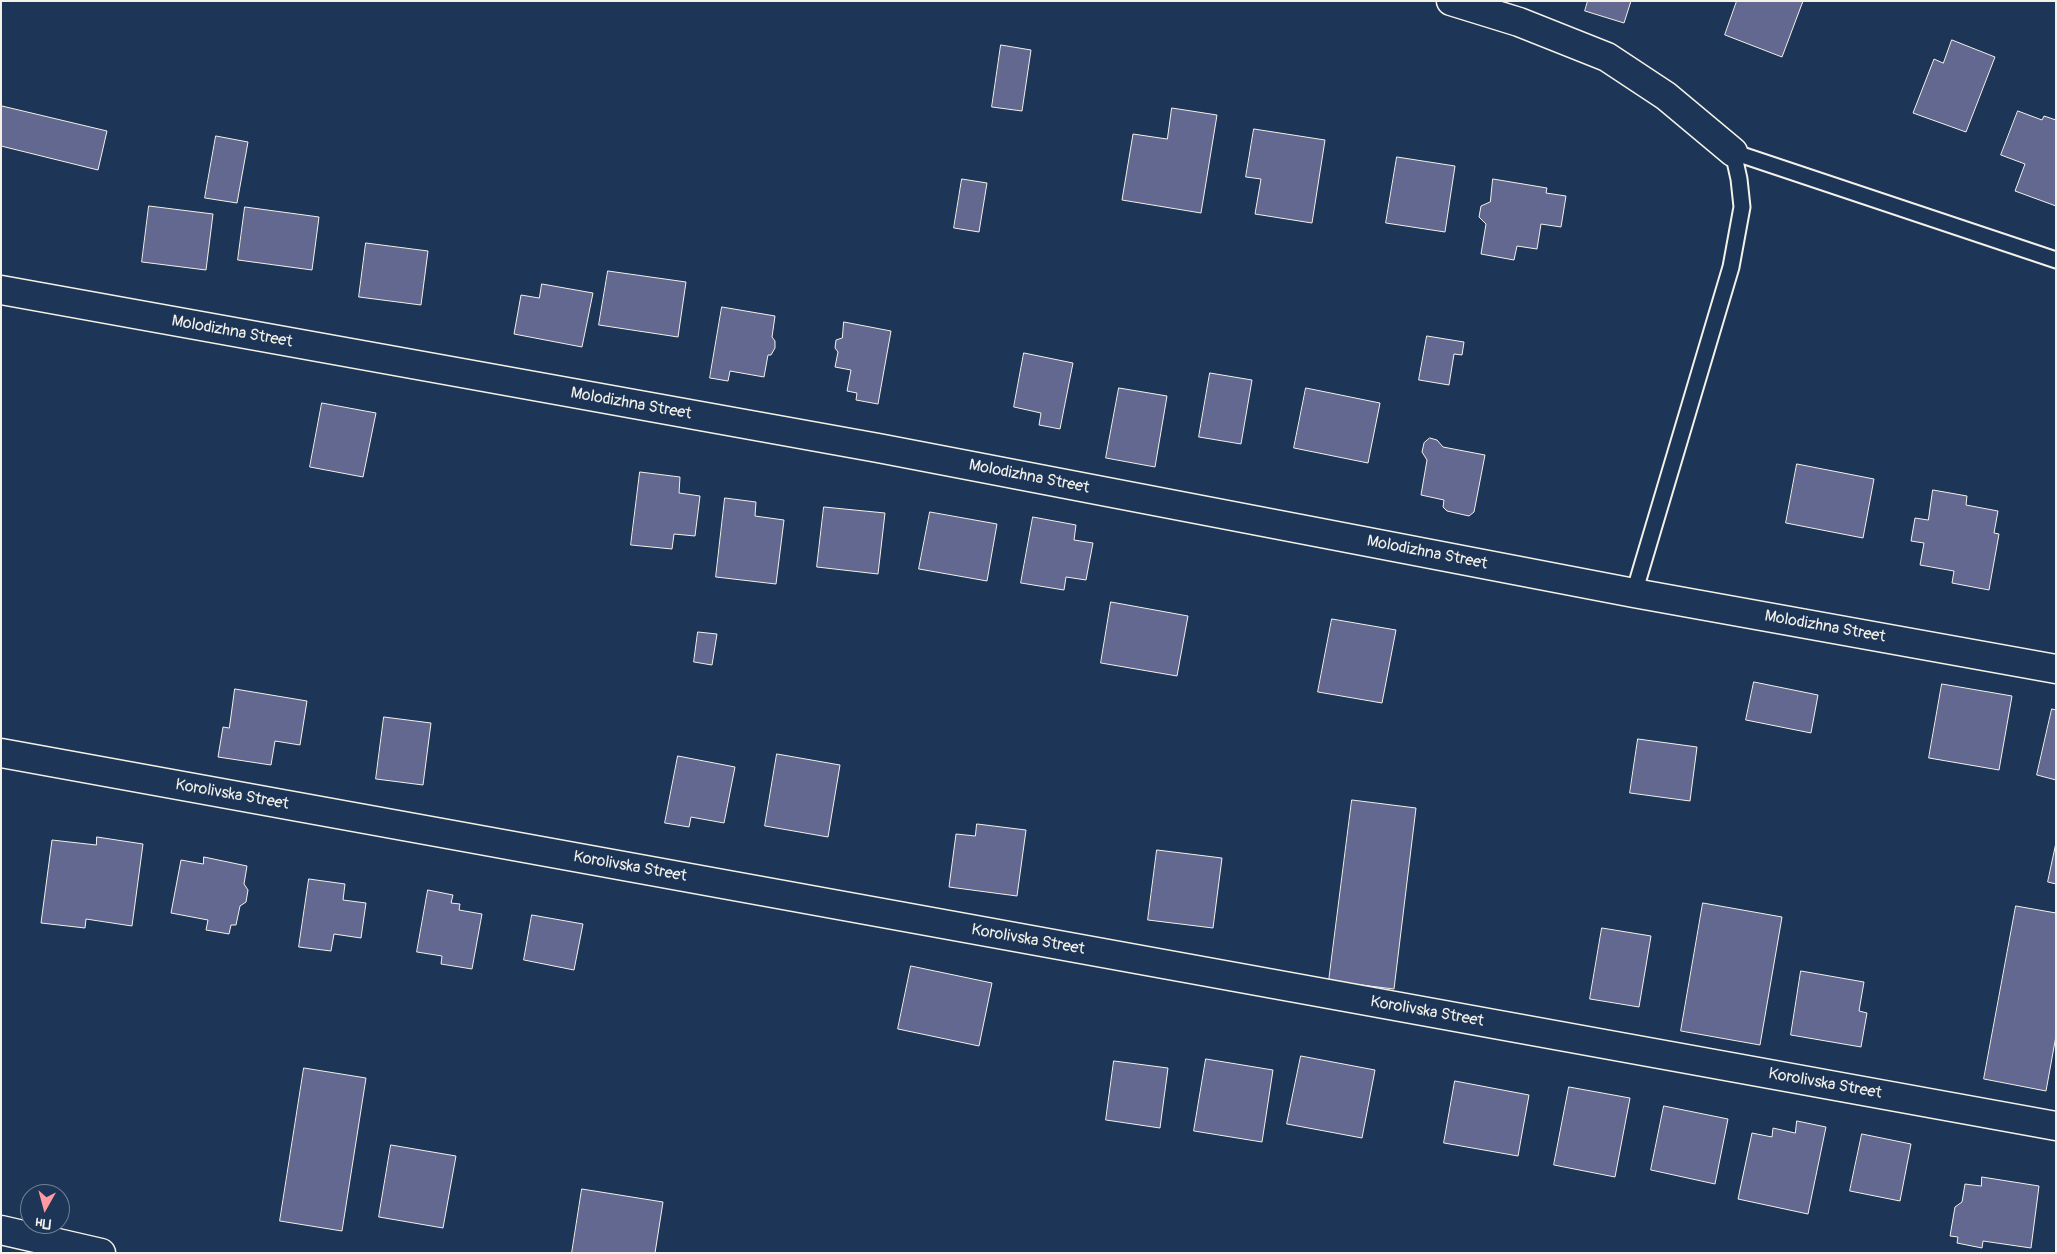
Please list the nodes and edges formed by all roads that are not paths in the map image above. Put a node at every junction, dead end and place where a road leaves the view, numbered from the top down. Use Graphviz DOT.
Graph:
graph roads {
  1 [pos="1451,1"];
  2 [pos="1733,152"];
  3 [pos="2056,260"];
  4 [pos="1,290"];
  5 [pos="1634,593"];
  6 [pos="2056,669"];
  7 [pos="1,753"];
  8 [pos="2056,1126"];
  9 [pos="1,1230"];
  10 [pos="101,1253"];
  1 -- 2 [label="street"];
  2 -- 3 [label="lane"];
  2 -- 5 [label="lane"];
  4 -- 5 [label="street, Molodizhna Street"];
  5 -- 6 [label="street, Molodizhna Street"];
  7 -- 8 [label="street, Korolivska Street"];
  9 -- 10 [label="street"];
}
